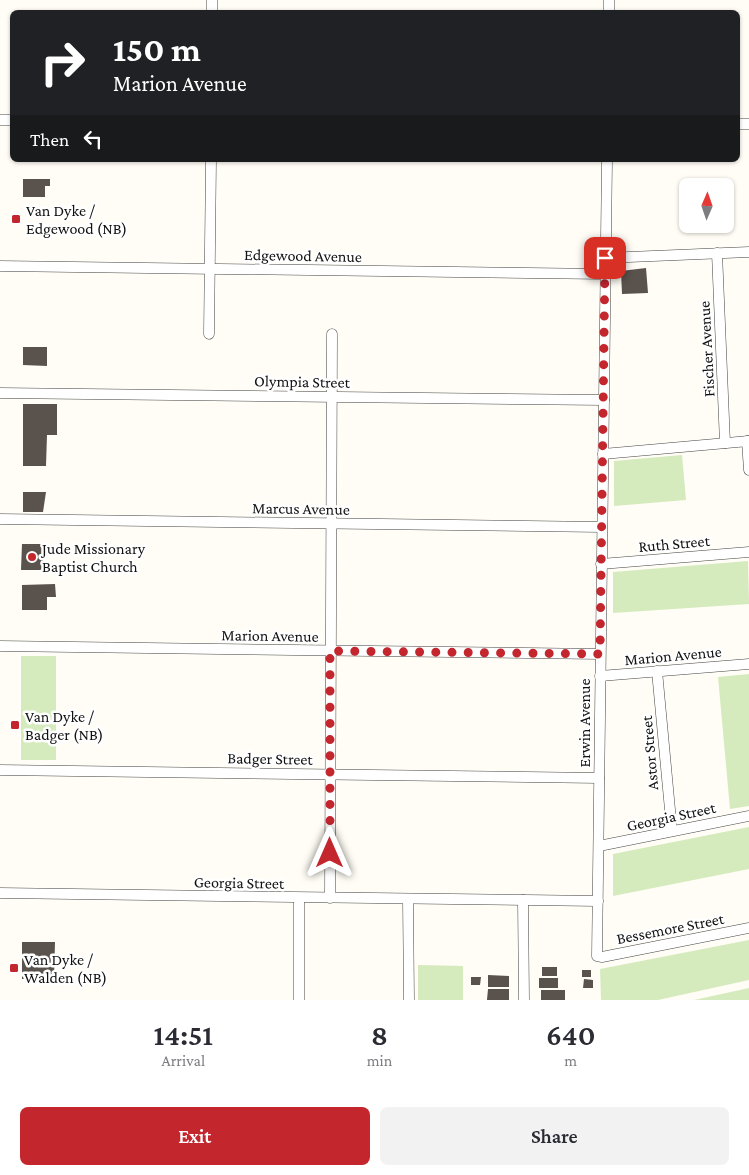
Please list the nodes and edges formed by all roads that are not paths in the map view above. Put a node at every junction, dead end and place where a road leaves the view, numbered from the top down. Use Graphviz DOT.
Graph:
graph roads {
  1 [pos="211,162"];
  2 [pos="607,162"];
  3 [pos="749,252"];
  4 [pos="717,253"];
  5 [pos="605,258"];
  6 [pos="0,266"];
  7 [pos="210,269"];
  8 [pos="605,274"];
  9 [pos="209,334"];
  10 [pos="332,334"];
  11 [pos="0,393"];
  12 [pos="331,397"];
  13 [pos="604,400"];
  14 [pos="748,441"];
  15 [pos="725,443"];
  16 [pos="603,454"];
  17 [pos="749,470"];
  18 [pos="0,519"];
  19 [pos="331,524"];
  20 [pos="602,527"];
  21 [pos="749,552"];
  22 [pos="601,564"];
  23 [pos="0,646"];
  24 [pos="330,651"];
  25 [pos="600,654"];
  26 [pos="749,664"];
  27 [pos="657,671"];
  28 [pos="600,676"];
  29 [pos="0,770"];
  30 [pos="330,774"];
  31 [pos="599,778"];
  32 [pos="749,816"];
  33 [pos="672,831"];
  34 [pos="599,846"];
  35 [pos="0,893"];
  36 [pos="299,898"];
  37 [pos="330,898"];
  38 [pos="408,899"];
  39 [pos="523,900"];
  40 [pos="598,901"];
  41 [pos="749,928"];
  42 [pos="597,956"];
  43 [pos="299,1000"];
  44 [pos="408,1000"];
  45 [pos="524,1000"];
  1 -- 7 [label="street"];
  2 -- 5 [label="street, Erwin Avenue"];
  3 -- 4 [label="street"];
  4 -- 5 [label="street"];
  4 -- 15 [label="street, Fischer Avenue"];
  5 -- 8 [label="street, Erwin Avenue"];
  6 -- 7 [label="street, Edgewood Avenue"];
  7 -- 8 [label="street, Edgewood Avenue"];
  7 -- 9 [label="street"];
  8 -- 13 [label="street, Erwin Avenue"];
  10 -- 12 [label="street"];
  11 -- 12 [label="street, Olympia Street"];
  12 -- 13 [label="street, Olympia Street"];
  12 -- 19 [label="street"];
  13 -- 16 [label="street, Erwin Avenue"];
  14 -- 15 [label="street"];
  14 -- 17 [label="street"];
  15 -- 16 [label="street"];
  16 -- 20 [label="street, Erwin Avenue"];
  18 -- 19 [label="street, Marcus Avenue"];
  19 -- 20 [label="street, Marcus Avenue"];
  19 -- 24 [label="street"];
  20 -- 22 [label="street, Erwin Avenue"];
  21 -- 22 [label="street, Ruth Street"];
  22 -- 25 [label="street, Erwin Avenue"];
  23 -- 24 [label="street, Marion Avenue"];
  24 -- 25 [label="street, Marion Avenue"];
  24 -- 30 [label="street"];
  25 -- 28 [label="street, Erwin Avenue"];
  26 -- 27 [label="street, Marion Avenue"];
  27 -- 28 [label="street, Marion Avenue"];
  27 -- 33 [label="street, Astor Street"];
  28 -- 31 [label="street, Erwin Avenue"];
  29 -- 30 [label="street, Badger Street"];
  30 -- 31 [label="street, Badger Street"];
  30 -- 37 [label="street"];
  31 -- 34 [label="street, Erwin Avenue"];
  32 -- 33 [label="street, Georgia Street"];
  33 -- 34 [label="street, Georgia Street"];
  34 -- 40 [label="street, Erwin Avenue"];
  35 -- 36 [label="street, Georgia Street"];
  36 -- 37 [label="street, Georgia Street"];
  36 -- 43 [label="street"];
  37 -- 38 [label="street, Georgia Street"];
  38 -- 39 [label="street, Georgia Street"];
  38 -- 44 [label="street"];
  39 -- 40 [label="street, Georgia Street"];
  39 -- 45 [label="street"];
  40 -- 42 [label="street, Erwin Avenue"];
  41 -- 42 [label="street, Bessemore Street"];
}
